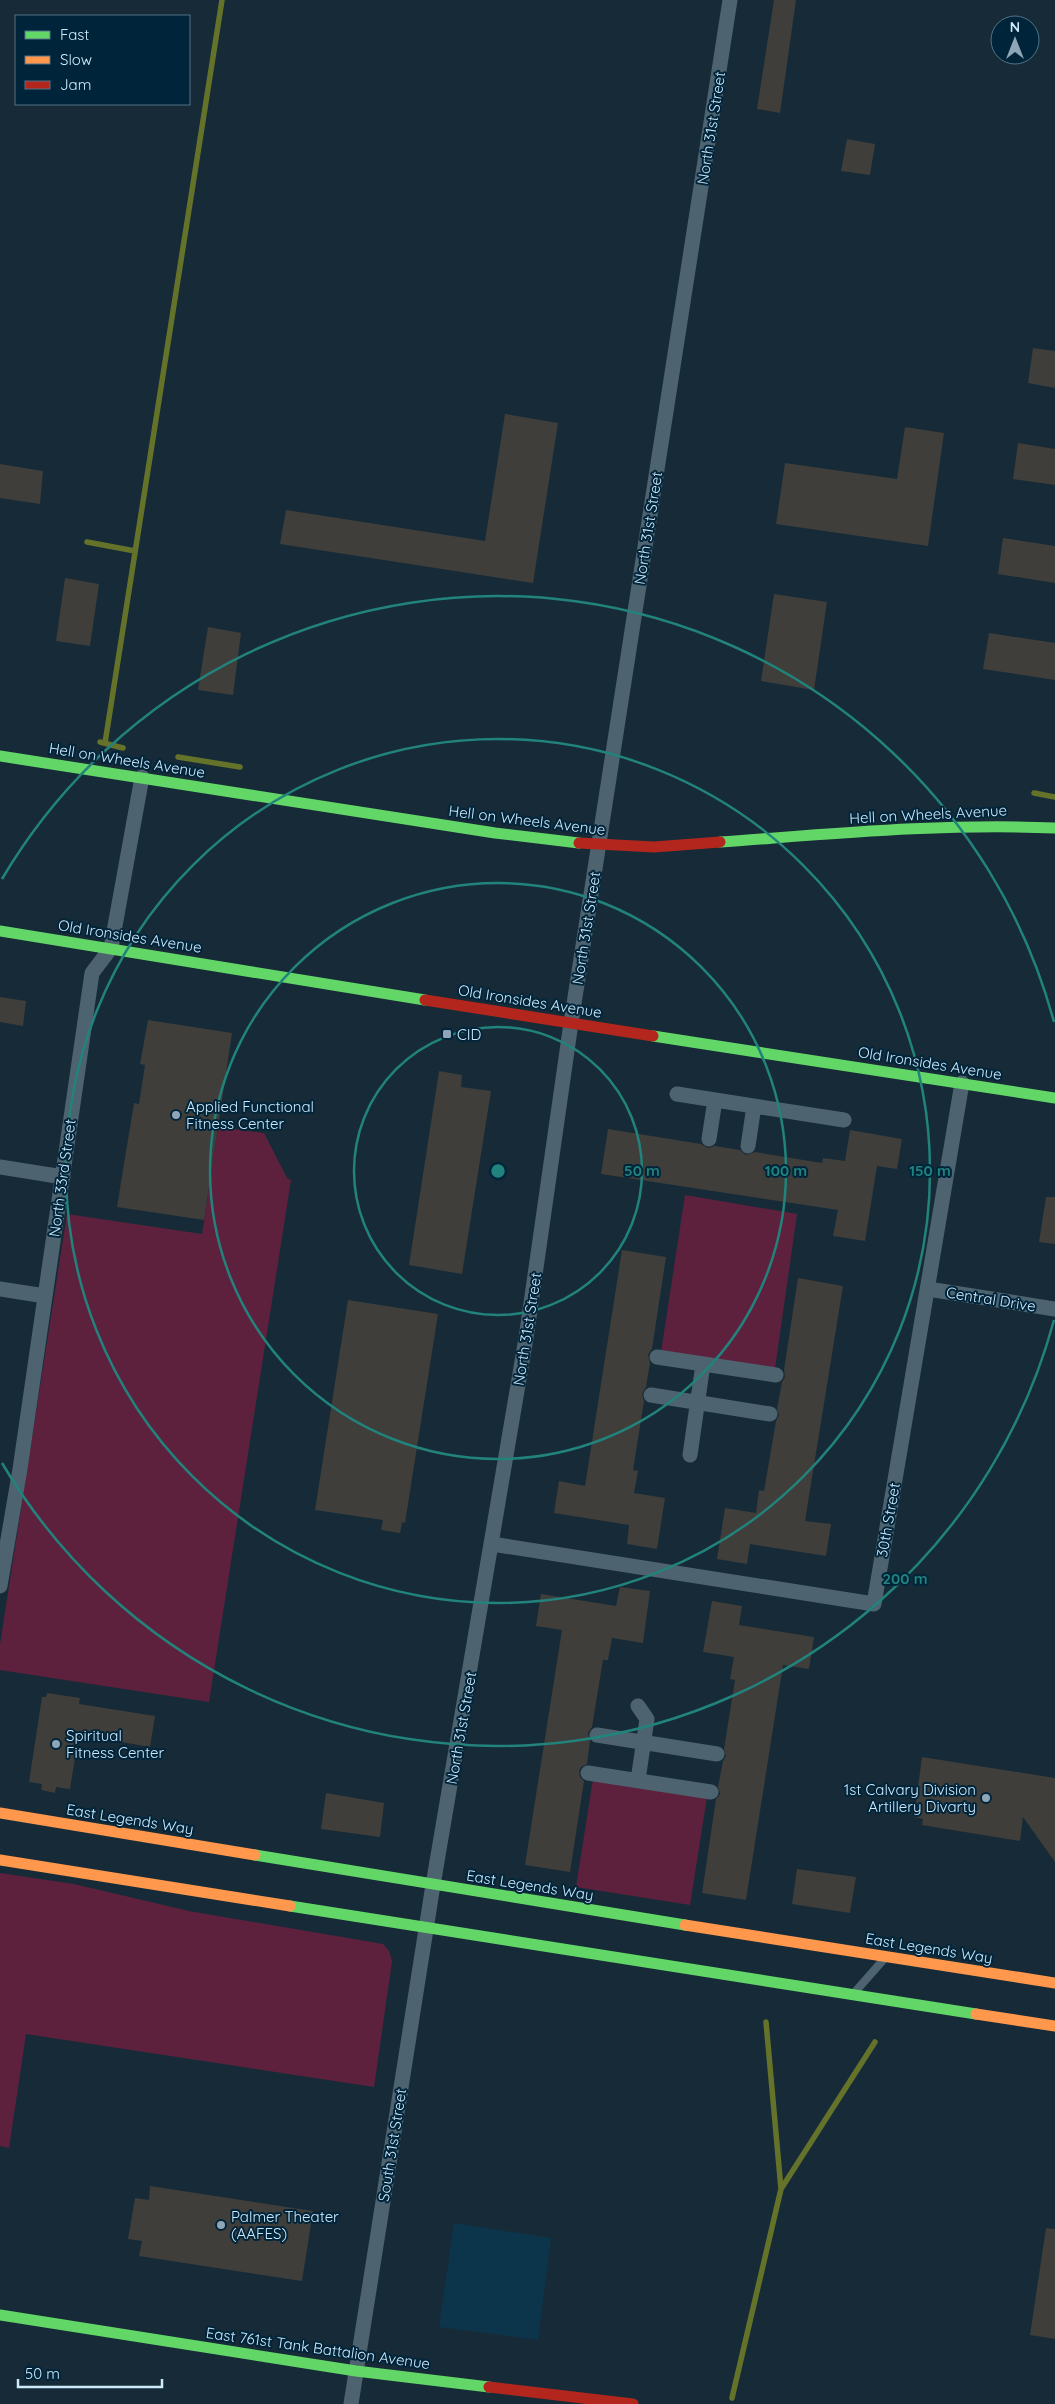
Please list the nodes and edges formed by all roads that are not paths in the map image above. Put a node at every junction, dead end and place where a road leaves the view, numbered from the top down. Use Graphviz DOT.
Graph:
graph roads {
  1 [pos="730,0"];
  2 [pos="0,756"];
  3 [pos="142,777"];
  4 [pos="1055,828"];
  5 [pos="599,844"];
  6 [pos="0,931"];
  7 [pos="111,948"];
  8 [pos="571,1023"];
  9 [pos="962,1084"];
  10 [pos="677,1094"];
  11 [pos="1055,1098"];
  12 [pos="715,1100"];
  13 [pos="754,1106"];
  14 [pos="844,1120"];
  15 [pos="709,1139"];
  16 [pos="748,1146"];
  17 [pos="0,1167"];
  18 [pos="63,1177"];
  19 [pos="0,1289"];
  20 [pos="928,1289"];
  21 [pos="45,1296"];
  22 [pos="1055,1308"];
  23 [pos="657,1357"];
  24 [pos="703,1364"];
  25 [pos="776,1375"];
  26 [pos="650,1395"];
  27 [pos="698,1402"];
  28 [pos="770,1414"];
  29 [pos="690,1455"];
  30 [pos="492,1544"];
  31 [pos="0,1586"];
  32 [pos="638,1706"];
  33 [pos="597,1735"];
  34 [pos="644,1742"];
  35 [pos="717,1754"];
  36 [pos="588,1773"];
  37 [pos="638,1780"];
  38 [pos="712,1792"];
  39 [pos="0,1813"];
  40 [pos="0,1860"];
  41 [pos="433,1885"];
  42 [pos="426,1928"];
  43 [pos="886,1957"];
  44 [pos="1055,1983"];
  45 [pos="852,1995"];
  46 [pos="1055,2026"];
  47 [pos="0,2315"];
  48 [pos="356,2371"];
  49 [pos="351,2404"];
  50 [pos="633,2404"];
  1 -- 5 [label="street, North 31st Street"];
  2 -- 3 [label="street, Hell on Wheels Avenue"];
  3 -- 5 [label="street, Hell on Wheels Avenue"];
  3 -- 7 [label="street, North 33rd Street"];
  4 -- 5 [label="street, Hell on Wheels Avenue"];
  5 -- 8 [label="street, North 31st Street"];
  6 -- 7 [label="street, Old Ironsides Avenue"];
  7 -- 8 [label="street, Old Ironsides Avenue"];
  7 -- 18 [label="street, North 33rd Street"];
  8 -- 9 [label="street, Old Ironsides Avenue"];
  8 -- 30 [label="street, North 31st Street"];
  9 -- 11 [label="street, Old Ironsides Avenue"];
  9 -- 20 [label="street, 30th Street"];
  10 -- 12 [label="street"];
  12 -- 13 [label="street"];
  12 -- 15 [label="street"];
  13 -- 14 [label="street"];
  13 -- 16 [label="street"];
  17 -- 18 [label="street"];
  18 -- 21 [label="street, North 33rd Street"];
  19 -- 21 [label="street"];
  20 -- 22 [label="street, Central Drive"];
  20 -- 30 [label="street, 30th Street"];
  21 -- 31 [label="street, North 33rd Street"];
  23 -- 24 [label="street"];
  24 -- 25 [label="street"];
  24 -- 27 [label="street"];
  26 -- 27 [label="street"];
  27 -- 28 [label="street"];
  27 -- 29 [label="street"];
  30 -- 41 [label="street, North 31st Street"];
  32 -- 34 [label="street"];
  33 -- 34 [label="street"];
  34 -- 35 [label="street"];
  34 -- 37 [label="street"];
  36 -- 37 [label="street"];
  37 -- 38 [label="street"];
  39 -- 41 [label="street, East Legends Way"];
  40 -- 42 [label="street"];
  41 -- 42 [label="street, South 31st Street"];
  41 -- 43 [label="street, East Legends Way"];
  42 -- 45 [label="street"];
  42 -- 48 [label="street, South 31st Street"];
  43 -- 44 [label="street, East Legends Way"];
  43 -- 45 [label="lane"];
  45 -- 46 [label="street"];
  47 -- 48 [label="street, East 761st Tank Battalion Avenue"];
  48 -- 49 [label="street, South 31st Street"];
  48 -- 50 [label="street, East 761st Tank Battalion Avenue"];
}
